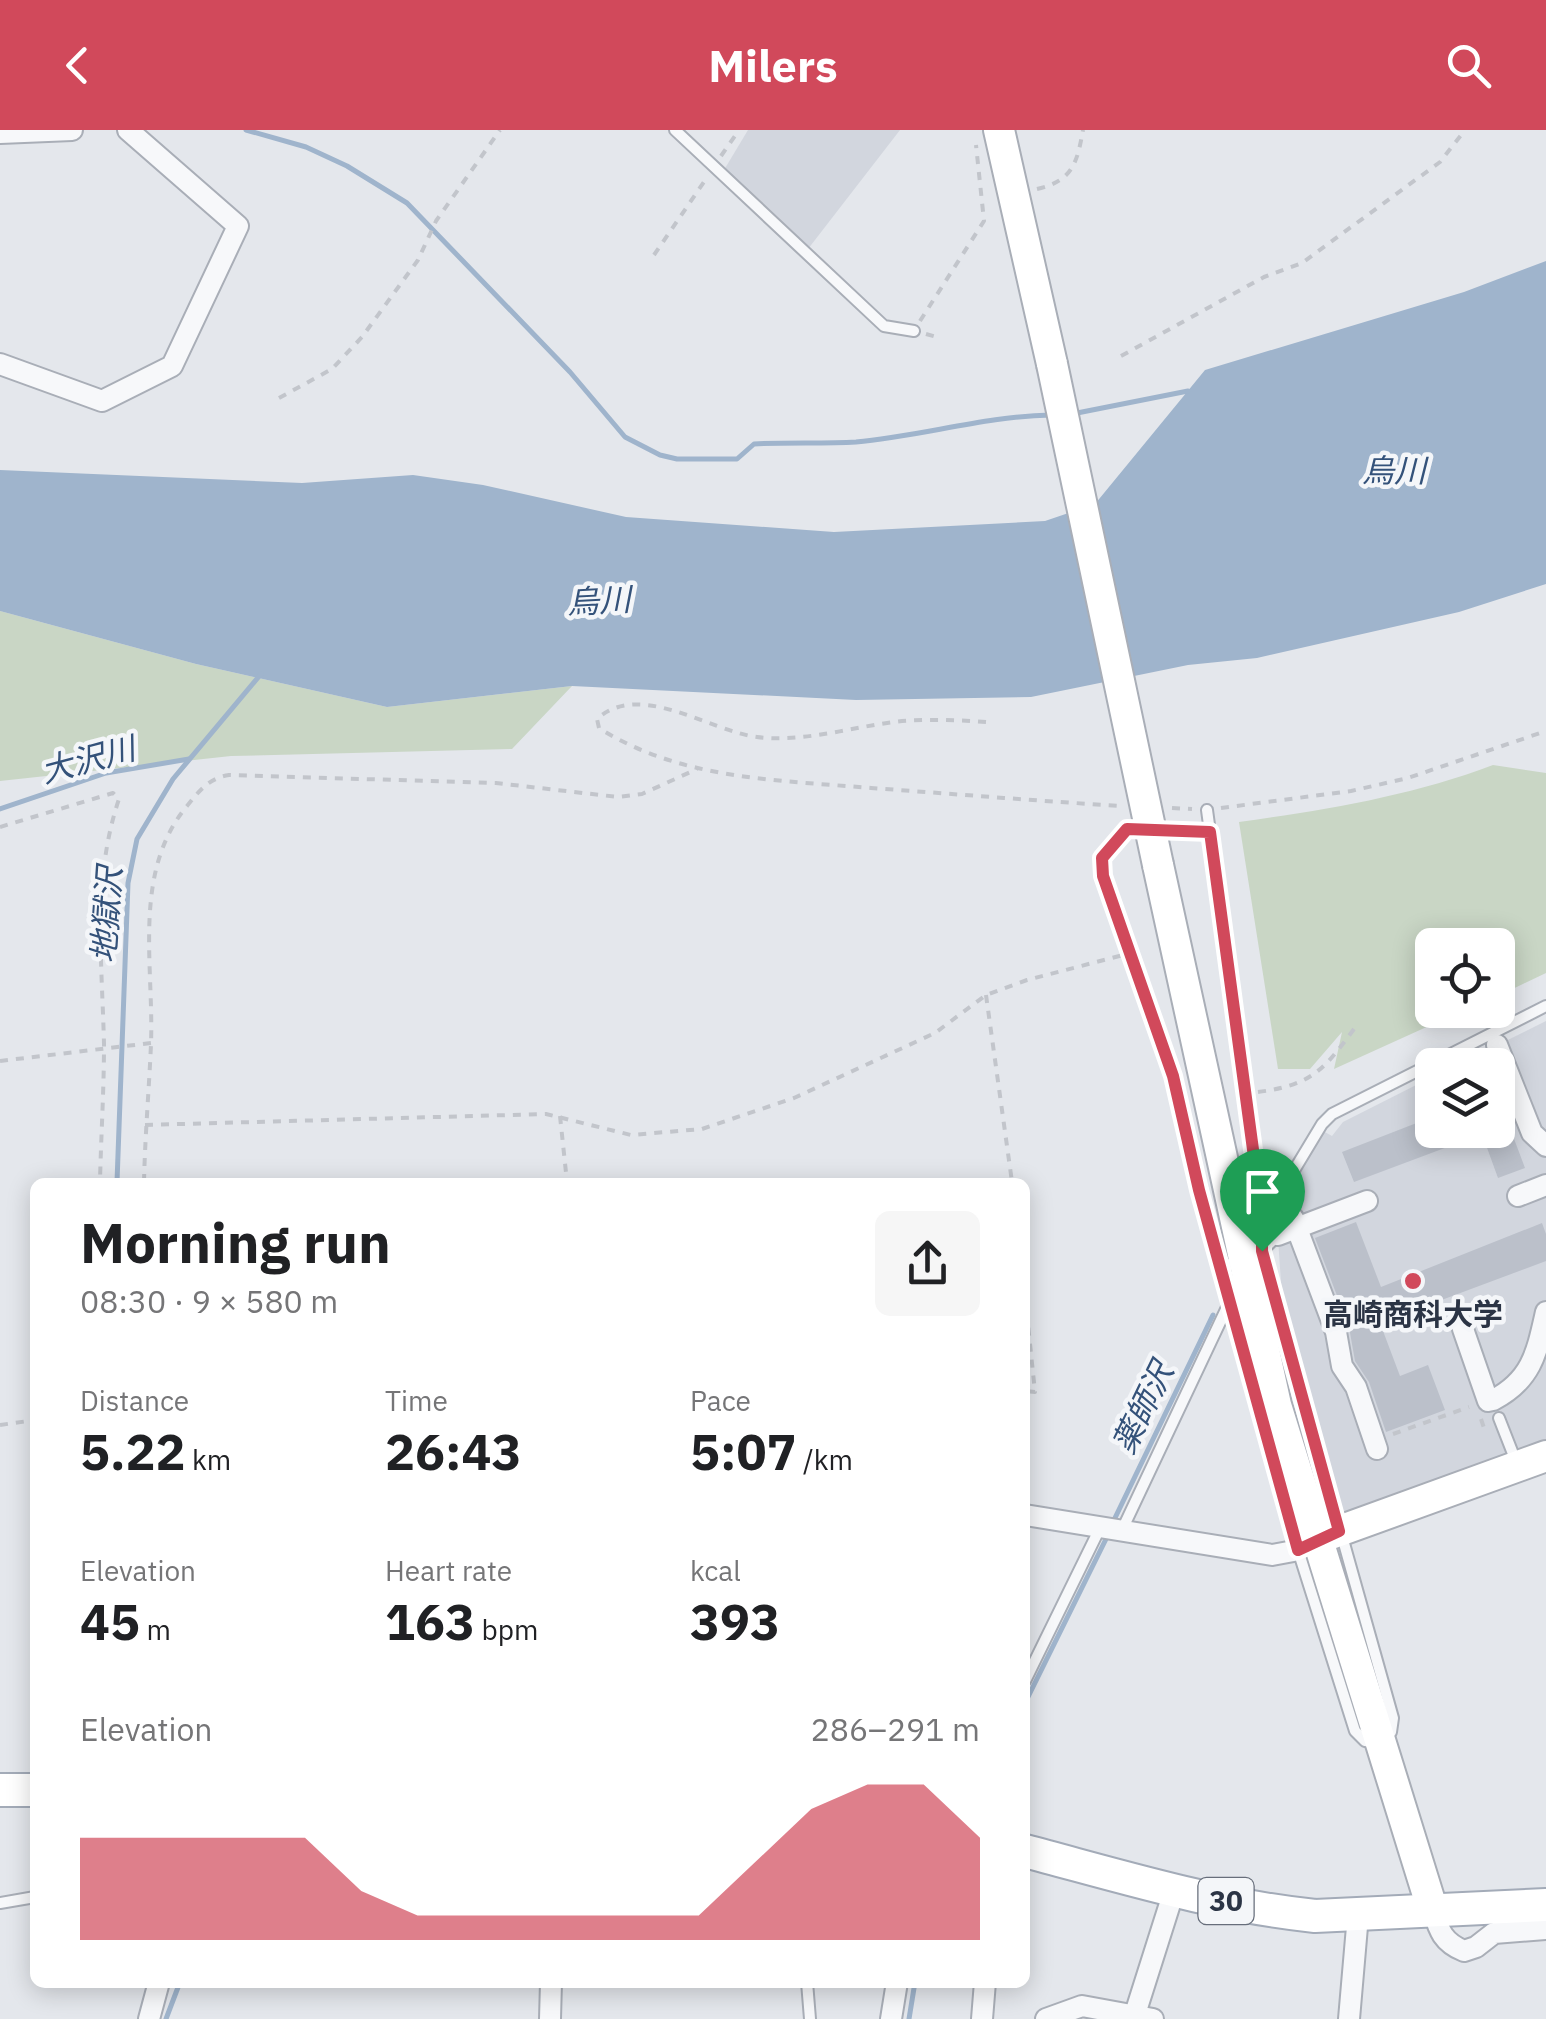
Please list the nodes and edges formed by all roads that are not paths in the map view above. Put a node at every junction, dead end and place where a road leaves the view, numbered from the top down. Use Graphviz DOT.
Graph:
graph roads {
  1 [pos="72,130"];
  2 [pos="128,130"];
  3 [pos="676,130"];
  4 [pos="999,130"];
  5 [pos="0,133"];
  6 [pos="914,331"];
  7 [pos="0,364"];
  8 [pos="1207,810"];
  9 [pos="1546,1006"];
  10 [pos="1497,1045"];
  11 [pos="1546,1146"];
  12 [pos="1546,1186"];
  13 [pos="1518,1196"];
  14 [pos="1367,1201"];
  15 [pos="1262,1216"];
  16 [pos="1289,1227"];
  17 [pos="1243,1259"];
  18 [pos="1230,1301"];
  19 [pos="1546,1312"];
  20 [pos="1463,1329"];
  21 [pos="1494,1410"];
  22 [pos="1376,1445"];
  23 [pos="1538,1459"];
  24 [pos="1030,1516"];
  25 [pos="1100,1527"];
  26 [pos="1122,1531"];
  27 [pos="1318,1540"];
  28 [pos="1030,1671"];
  29 [pos="0,1790"];
  30 [pos="30,1790"];
  31 [pos="1030,1852"];
  32 [pos="1546,1886"];
  33 [pos="1174,1890"];
  34 [pos="30,1898"];
  35 [pos="0,1903"];
  36 [pos="1546,1905"];
  37 [pos="1432,1908"];
  38 [pos="1358,1915"];
  39 [pos="1546,1929"];
  40 [pos="157,1988"];
  41 [pos="550,1988"];
  42 [pos="807,1988"];
  43 [pos="896,1988"];
  44 [pos="985,1988"];
  45 [pos="1144,2016"];
  46 [pos="149,2019"];
  47 [pos="550,2019"];
  48 [pos="810,2019"];
  49 [pos="891,2019"];
  50 [pos="982,2019"];
  51 [pos="1046,2019"];
  52 [pos="1349,2019"];
  1 -- 5 [label="street"];
  2 -- 7 [label="street"];
  3 -- 6 [label="lane"];
  4 -- 17 [label="street, bridge"];
  8 -- 15 [label="lane"];
  9 -- 15 [label="lane"];
  10 -- 11 [label="street"];
  12 -- 13 [label="street"];
  14 -- 16 [label="street"];
  15 -- 17 [label="lane"];
  16 -- 17 [label="lane"];
  16 -- 22 [label="street"];
  17 -- 18 [label="lane"];
  17 -- 27 [label="street"];
  18 -- 26 [label="lane"];
  18 -- 27 [label="lane"];
  19 -- 21 [label="street"];
  20 -- 21 [label="street"];
  21 -- 23 [label="lane"];
  23 -- 27 [label="street"];
  24 -- 25 [label="street"];
  25 -- 26 [label="street"];
  25 -- 28 [label="lane"];
  26 -- 27 [label="street"];
  27 -- 37 [label="street"];
  29 -- 30 [label="main road"];
  31 -- 33 [label="main road, 30"];
  32 -- 37 [label="main road, 30"];
  33 -- 38 [label="main road, 30"];
  33 -- 45 [label="street"];
  34 -- 35 [label="lane"];
  36 -- 37 [label="main road, 30"];
  37 -- 38 [label="main road, 30"];
  37 -- 39 [label="street"];
  38 -- 52 [label="street"];
  40 -- 46 [label="street"];
  41 -- 47 [label="street"];
  42 -- 48 [label="lane"];
  43 -- 49 [label="street"];
  44 -- 50 [label="street"];
  45 -- 51 [label="street"];
}
